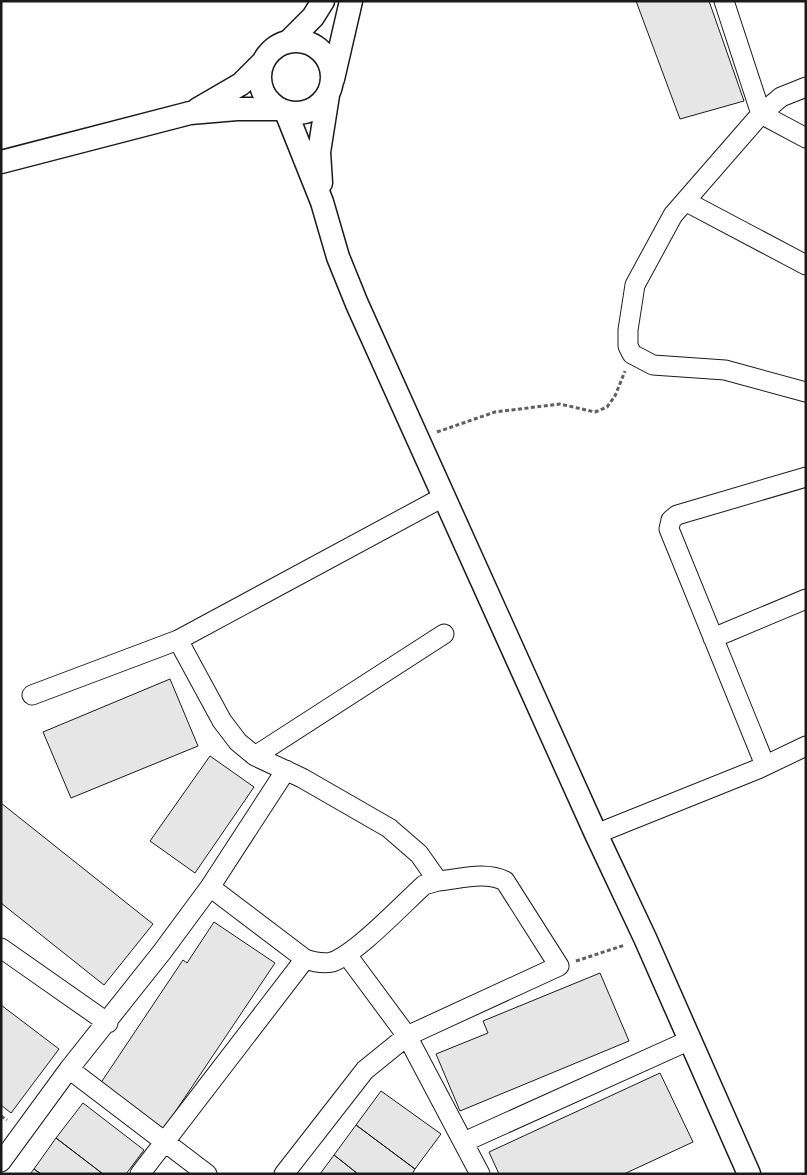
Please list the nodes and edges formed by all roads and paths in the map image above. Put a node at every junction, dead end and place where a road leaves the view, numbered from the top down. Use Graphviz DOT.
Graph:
graph roads {
  1 [pos="322,1"];
  2 [pos="351,1"];
  3 [pos="724,1"];
  4 [pos="290,40"];
  5 [pos="262,63"];
  6 [pos="806,87"];
  7 [pos="330,90"];
  8 [pos="282,110"];
  9 [pos="190,114"];
  10 [pos="761,114"];
  11 [pos="806,138"];
  12 [pos="1,162"];
  13 [pos="685,201"];
  14 [pos="322,202"];
  15 [pos="806,265"];
  16 [pos="632,354"];
  17 [pos="806,392"];
  18 [pos="418,438"];
  19 [pos="806,477"];
  20 [pos="445,496"];
  21 [pos="806,599"];
  22 [pos="444,634"];
  23 [pos="713,638"];
  24 [pos="178,640"];
  25 [pos="32,694"];
  26 [pos="806,746"];
  27 [pos="255,756"];
  28 [pos="765,766"];
  29 [pos="286,770"];
  30 [pos="596,834"];
  31 [pos="438,881"];
  32 [pos="210,887"];
  33 [pos="645,938"];
  34 [pos="1,948"];
  35 [pos="346,955"];
  36 [pos="305,959"];
  37 [pos="559,966"];
  38 [pos="108,1023"];
  39 [pos="407,1036"];
  40 [pos="690,1040"];
  41 [pos="69,1069"];
  42 [pos="164,1142"];
  43 [pos="464,1142"];
  44 [pos="1,1162"];
  45 [pos="140,1174"];
  46 [pos="207,1174"];
  47 [pos="284,1174"];
  48 [pos="480,1174"];
  49 [pos="749,1174"];
  1 -- 4 [label="street"];
  2 -- 7 [label="street"];
  3 -- 10 [label="street"];
  4 -- 5 [label="street"];
  4 -- 7 [label="street"];
  5 -- 8 [label="street"];
  5 -- 9 [label="street"];
  6 -- 10 [label="street"];
  7 -- 8 [label="street"];
  7 -- 14 [label="street"];
  8 -- 9 [label="street"];
  8 -- 14 [label="street"];
  9 -- 12 [label="street"];
  10 -- 11 [label="street"];
  10 -- 13 [label="street"];
  13 -- 15 [label="street"];
  13 -- 16 [label="street"];
  14 -- 18 [label="street"];
  16 -- 17 [label="street"];
  16 -- 18 [label="path"];
  18 -- 20 [label="street"];
  19 -- 23 [label="street"];
  20 -- 24 [label="street"];
  20 -- 30 [label="street"];
  21 -- 23 [label="street"];
  22 -- 27 [label="street"];
  23 -- 28 [label="street"];
  24 -- 25 [label="street"];
  24 -- 27 [label="street"];
  26 -- 28 [label="street"];
  27 -- 29 [label="street"];
  28 -- 30 [label="street"];
  29 -- 31 [label="street"];
  29 -- 32 [label="street"];
  30 -- 33 [label="street"];
  31 -- 35 [label="street"];
  31 -- 37 [label="street"];
  32 -- 36 [label="street"];
  32 -- 38 [label="street"];
  33 -- 37 [label="path"];
  33 -- 40 [label="street"];
  34 -- 38 [label="street"];
  35 -- 36 [label="street"];
  35 -- 39 [label="street"];
  36 -- 42 [label="street"];
  37 -- 39 [label="street"];
  38 -- 41 [label="street"];
  39 -- 43 [label="street"];
  39 -- 47 [label="street"];
  40 -- 43 [label="street"];
  40 -- 49 [label="street"];
  41 -- 42 [label="street"];
  41 -- 44 [label="street"];
  42 -- 45 [label="street"];
  42 -- 46 [label="street"];
  43 -- 48 [label="street"];
}
